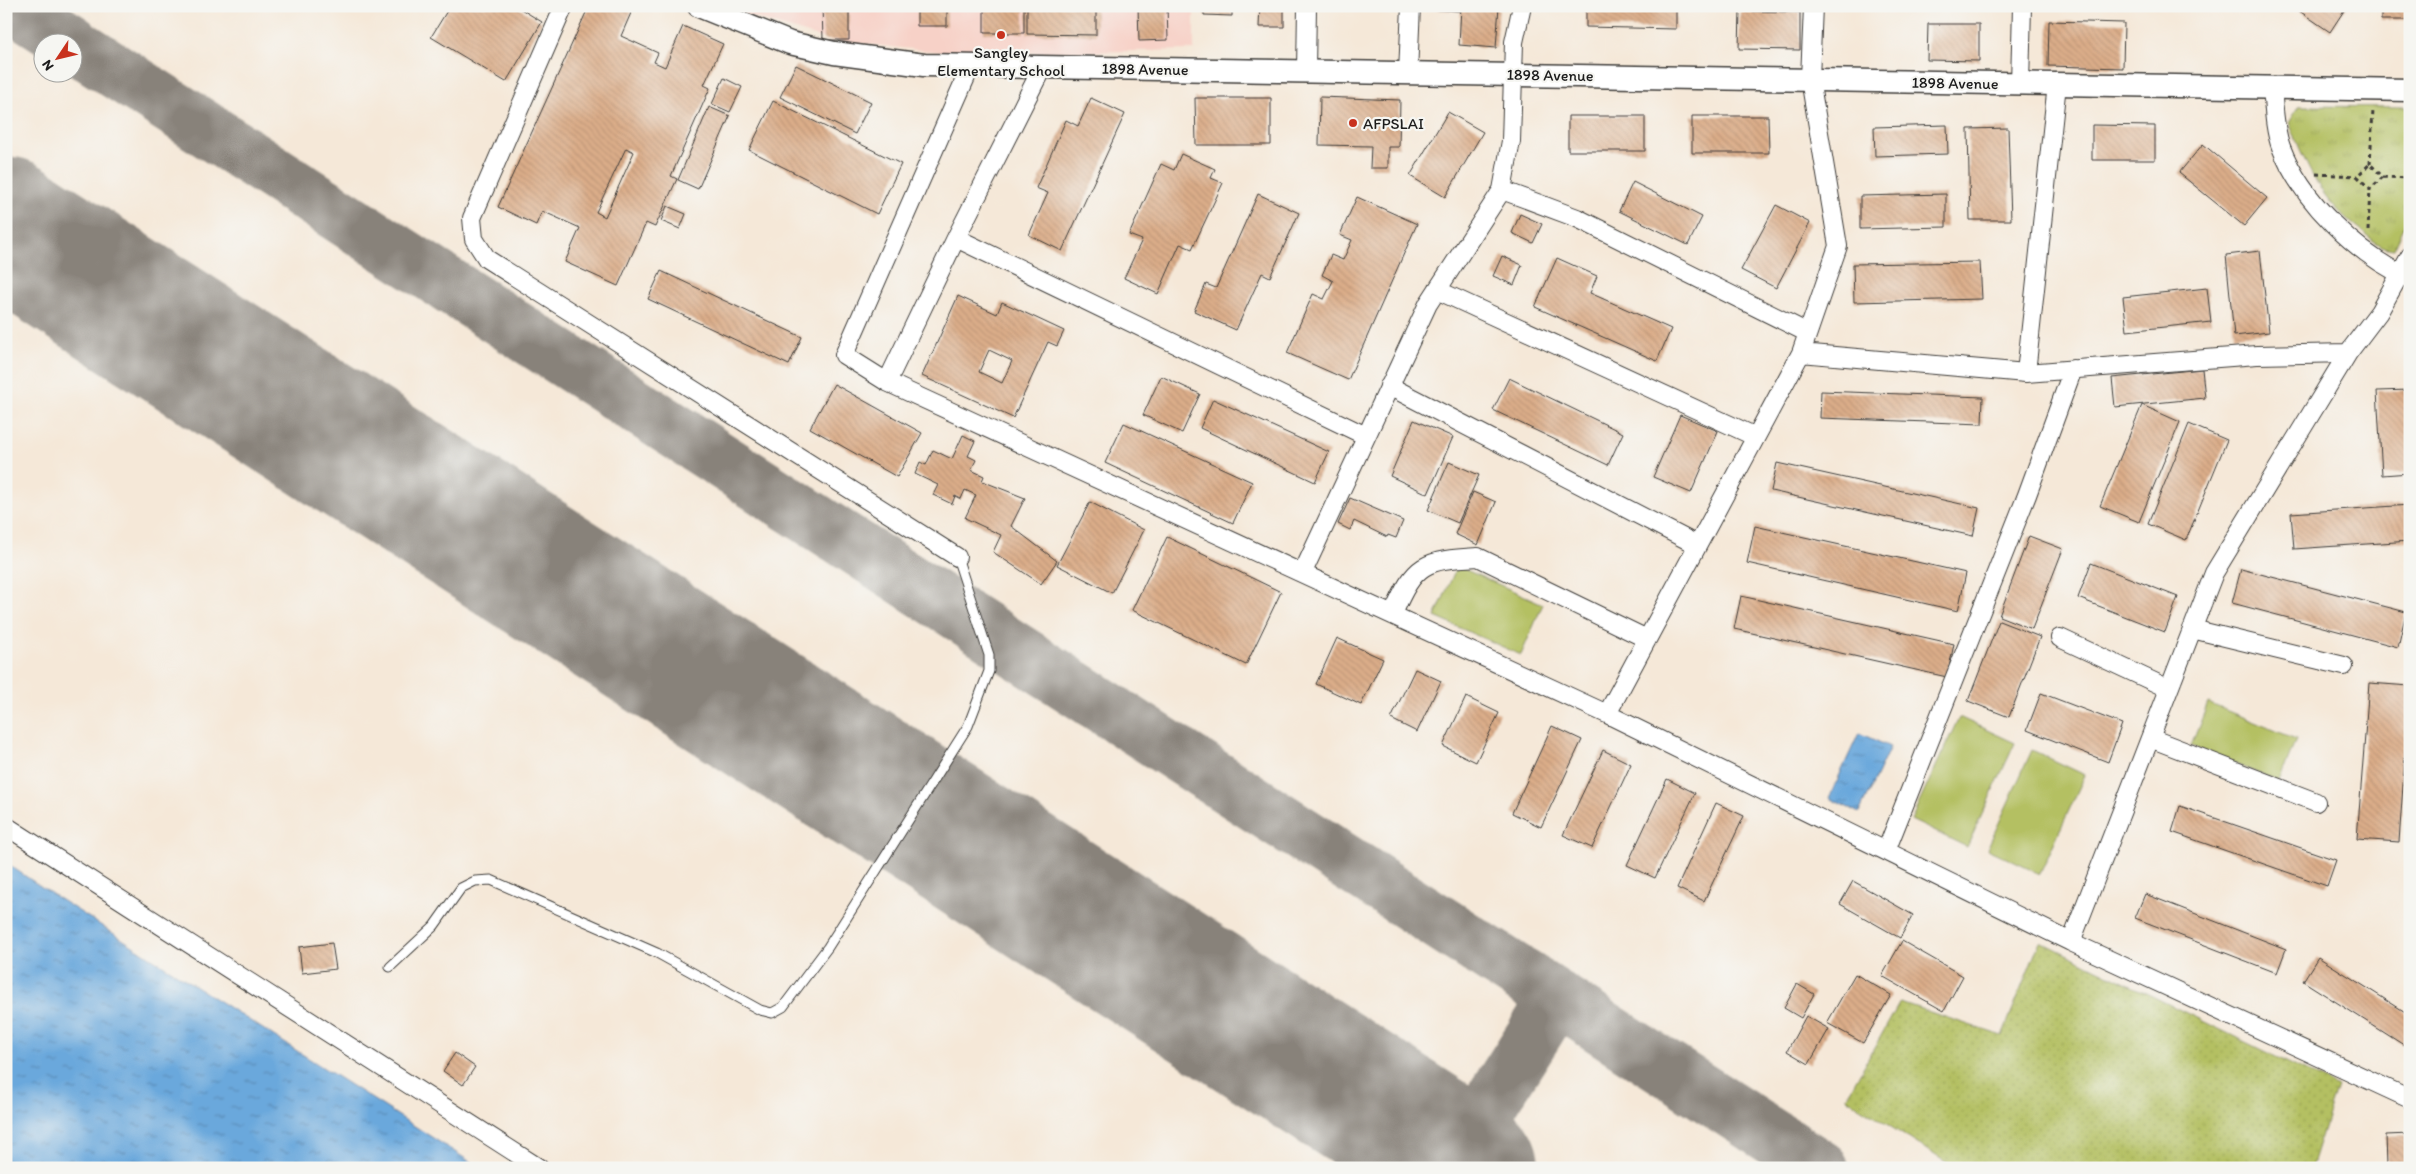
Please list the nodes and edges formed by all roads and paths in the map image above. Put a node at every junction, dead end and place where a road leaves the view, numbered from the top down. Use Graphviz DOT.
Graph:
graph roads {
  1 [pos="564,6"];
  2 [pos="1308,6"];
  3 [pos="1411,6"];
  4 [pos="1522,6"];
  5 [pos="1813,6"];
  6 [pos="2022,6"];
  7 [pos="708,8"];
  8 [pos="970,68"];
  9 [pos="1042,68"];
  10 [pos="1306,71"];
  11 [pos="1408,73"];
  12 [pos="1512,75"];
  13 [pos="1810,79"];
  14 [pos="2020,84"];
  15 [pos="2057,84"];
  16 [pos="2272,87"];
  17 [pos="2374,90"];
  18 [pos="2410,90"];
  19 [pos="2370,164"];
  20 [pos="2293,173"];
  21 [pos="2357,176"];
  22 [pos="2383,177"];
  23 [pos="2410,178"];
  24 [pos="2370,189"];
  25 [pos="1502,190"];
  26 [pos="956,238"];
  27 [pos="2358,246"];
  28 [pos="2410,256"];
  29 [pos="2405,276"];
  30 [pos="1437,290"];
  31 [pos="1808,333"];
  32 [pos="1801,353"];
  33 [pos="2348,353"];
  34 [pos="2073,369"];
  35 [pos="2026,373"];
  36 [pos="887,382"];
  37 [pos="1390,386"];
  38 [pos="1366,436"];
  39 [pos="1756,437"];
  40 [pos="1697,546"];
  41 [pos="957,557"];
  42 [pos="1303,572"];
  43 [pos="1393,614"];
  44 [pos="2192,628"];
  45 [pos="2060,638"];
  46 [pos="1647,639"];
  47 [pos="2344,666"];
  48 [pos="2169,689"];
  49 [pos="1607,714"];
  50 [pos="2150,738"];
  51 [pos="2316,802"];
  52 [pos="6,826"];
  53 [pos="1886,851"];
  54 [pos="2071,942"];
  55 [pos="390,967"];
  56 [pos="2410,1099"];
  57 [pos="538,1168"];
  1 -- 41 [label="street"];
  2 -- 10 [label="street"];
  3 -- 11 [label="street"];
  4 -- 12 [label="street"];
  5 -- 13 [label="street"];
  6 -- 14 [label="street"];
  7 -- 8 [label="street, 1898 Avenue"];
  8 -- 9 [label="street, 1898 Avenue"];
  8 -- 36 [label="street"];
  9 -- 10 [label="street, 1898 Avenue"];
  9 -- 26 [label="street"];
  10 -- 11 [label="street, 1898 Avenue"];
  11 -- 12 [label="street, 1898 Avenue"];
  12 -- 13 [label="street, 1898 Avenue"];
  12 -- 25 [label="street"];
  13 -- 14 [label="street, 1898 Avenue"];
  13 -- 31 [label="street"];
  14 -- 15 [label="street, 1898 Avenue"];
  15 -- 16 [label="street, 1898 Avenue"];
  15 -- 35 [label="street"];
  16 -- 17 [label="street, 1898 Avenue"];
  16 -- 20 [label="street"];
  17 -- 18 [label="street, 1898 Avenue"];
  17 -- 19 [label="path"];
  19 -- 21 [label="path"];
  19 -- 22 [label="path"];
  20 -- 21 [label="path"];
  20 -- 27 [label="street"];
  21 -- 24 [label="path"];
  22 -- 23 [label="path"];
  22 -- 24 [label="path"];
  24 -- 27 [label="path"];
  25 -- 30 [label="street"];
  25 -- 31 [label="street"];
  26 -- 36 [label="street"];
  26 -- 38 [label="street"];
  27 -- 29 [label="street"];
  28 -- 29 [label="street"];
  29 -- 33 [label="street"];
  30 -- 37 [label="street"];
  30 -- 39 [label="street"];
  31 -- 32 [label="street"];
  32 -- 35 [label="street"];
  32 -- 39 [label="street"];
  33 -- 34 [label="street"];
  33 -- 44 [label="street"];
  34 -- 35 [label="street"];
  34 -- 53 [label="street"];
  36 -- 42 [label="street"];
  37 -- 38 [label="street"];
  37 -- 40 [label="street"];
  38 -- 42 [label="street"];
  39 -- 40 [label="street"];
  40 -- 46 [label="street"];
  41 -- 55 [label="lane"];
  42 -- 43 [label="street"];
  43 -- 46 [label="street"];
  43 -- 49 [label="street"];
  44 -- 47 [label="street"];
  44 -- 48 [label="street"];
  45 -- 48 [label="street"];
  46 -- 49 [label="street"];
  48 -- 50 [label="street"];
  49 -- 53 [label="street"];
  50 -- 51 [label="street"];
  50 -- 54 [label="street"];
  52 -- 57 [label="street"];
  53 -- 54 [label="street"];
  54 -- 56 [label="street"];
}
